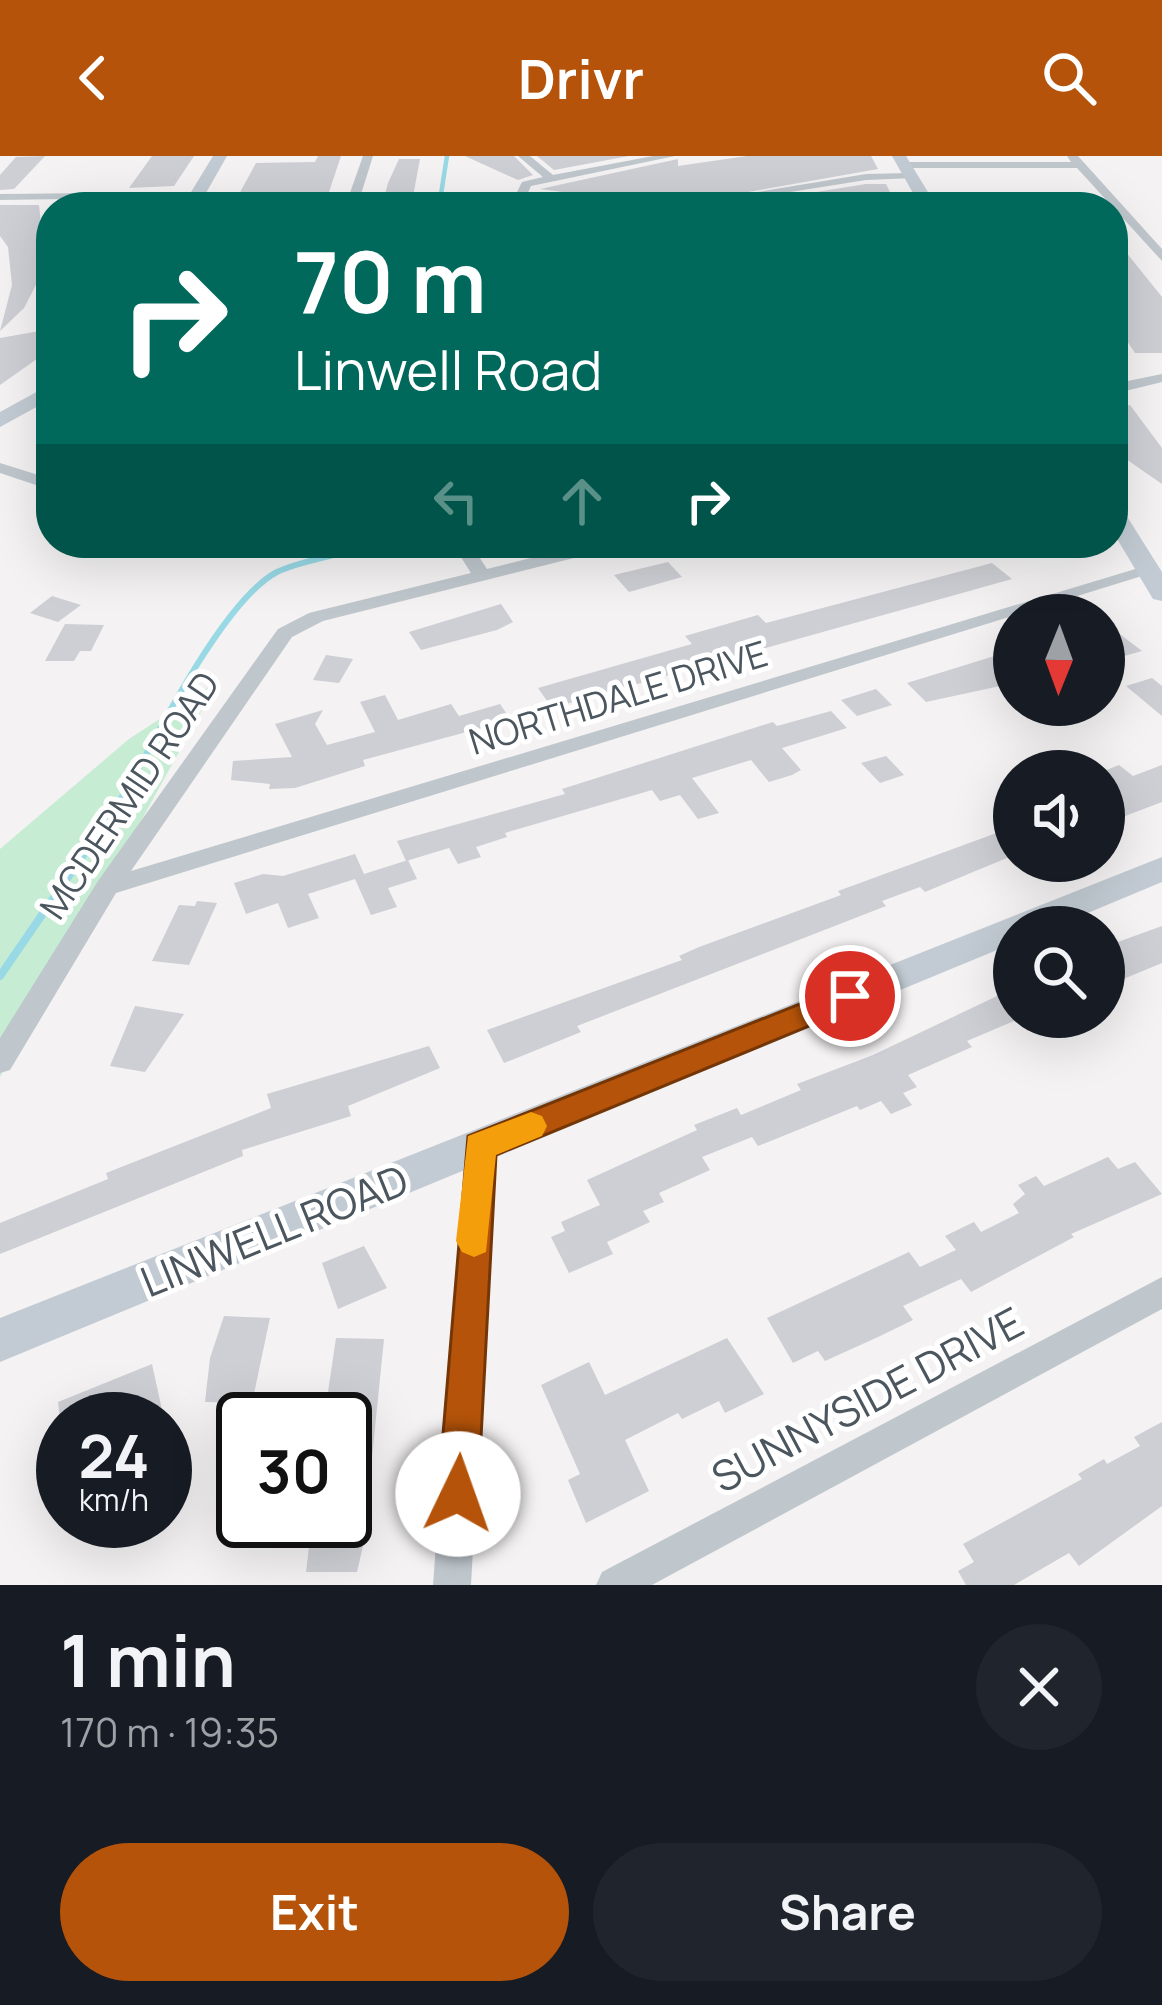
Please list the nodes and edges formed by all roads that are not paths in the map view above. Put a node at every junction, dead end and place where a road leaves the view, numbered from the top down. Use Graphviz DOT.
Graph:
graph roads {
  1 [pos="220,156"];
  2 [pos="368,156"];
  3 [pos="523,156"];
  4 [pos="668,156"];
  5 [pos="1076,160"];
  6 [pos="904,166"];
  7 [pos="548,176"];
  8 [pos="199,192"];
  9 [pos="356,192"];
  10 [pos="522,192"];
  11 [pos="770,192"];
  12 [pos="920,192"];
  13 [pos="1104,192"];
  14 [pos="0,197"];
  15 [pos="36,198"];
  16 [pos="1128,219"];
  17 [pos="1162,257"];
  18 [pos="1162,378"];
  19 [pos="1128,386"];
  20 [pos="36,399"];
  21 [pos="0,422"];
  22 [pos="0,468"];
  23 [pos="36,469"];
  24 [pos="24,476"];
  25 [pos="36,480"];
  26 [pos="1128,537"];
  27 [pos="471,558"];
  28 [pos="549,558"];
  29 [pos="482,574"];
  30 [pos="1155,582"];
  31 [pos="1162,869"];
  32 [pos="106,887"];
  33 [pos="1071,906"];
  34 [pos="993,938"];
  35 [pos="0,1062"];
  36 [pos="480,1147"];
  37 [pos="1162,1292"];
  38 [pos="0,1340"];
  39 [pos="452,1585"];
  40 [pos="615,1585"];
  1 -- 8 [label="main road"];
  2 -- 9 [label="street"];
  3 -- 7 [label="street"];
  4 -- 7 [label="street"];
  5 -- 6 [label="street"];
  5 -- 13 [label="street"];
  6 -- 11 [label="street"];
  6 -- 12 [label="main road"];
  7 -- 10 [label="street"];
  14 -- 15 [label="street"];
  16 -- 17 [label="street"];
  18 -- 19 [label="street"];
  20 -- 21 [label="main road"];
  22 -- 24 [label="street"];
  23 -- 24 [label="street"];
  24 -- 25 [label="street"];
  26 -- 30 [label="main road"];
  27 -- 29 [label="street"];
  28 -- 29 [label="street"];
  29 -- 32 [label="street, MCDERMID ROAD"];
  30 -- 32 [label="street, NORTHDALE DRIVE"];
  31 -- 33 [label="main road, LINWELL ROAD"];
  32 -- 35 [label="street, MCDERMID ROAD"];
  34 -- 36 [label="main road, LINWELL ROAD"];
  36 -- 38 [label="main road, LINWELL ROAD"];
  36 -- 39 [label="street"];
  37 -- 40 [label="street, SUNNYSIDE DRIVE"];
}
